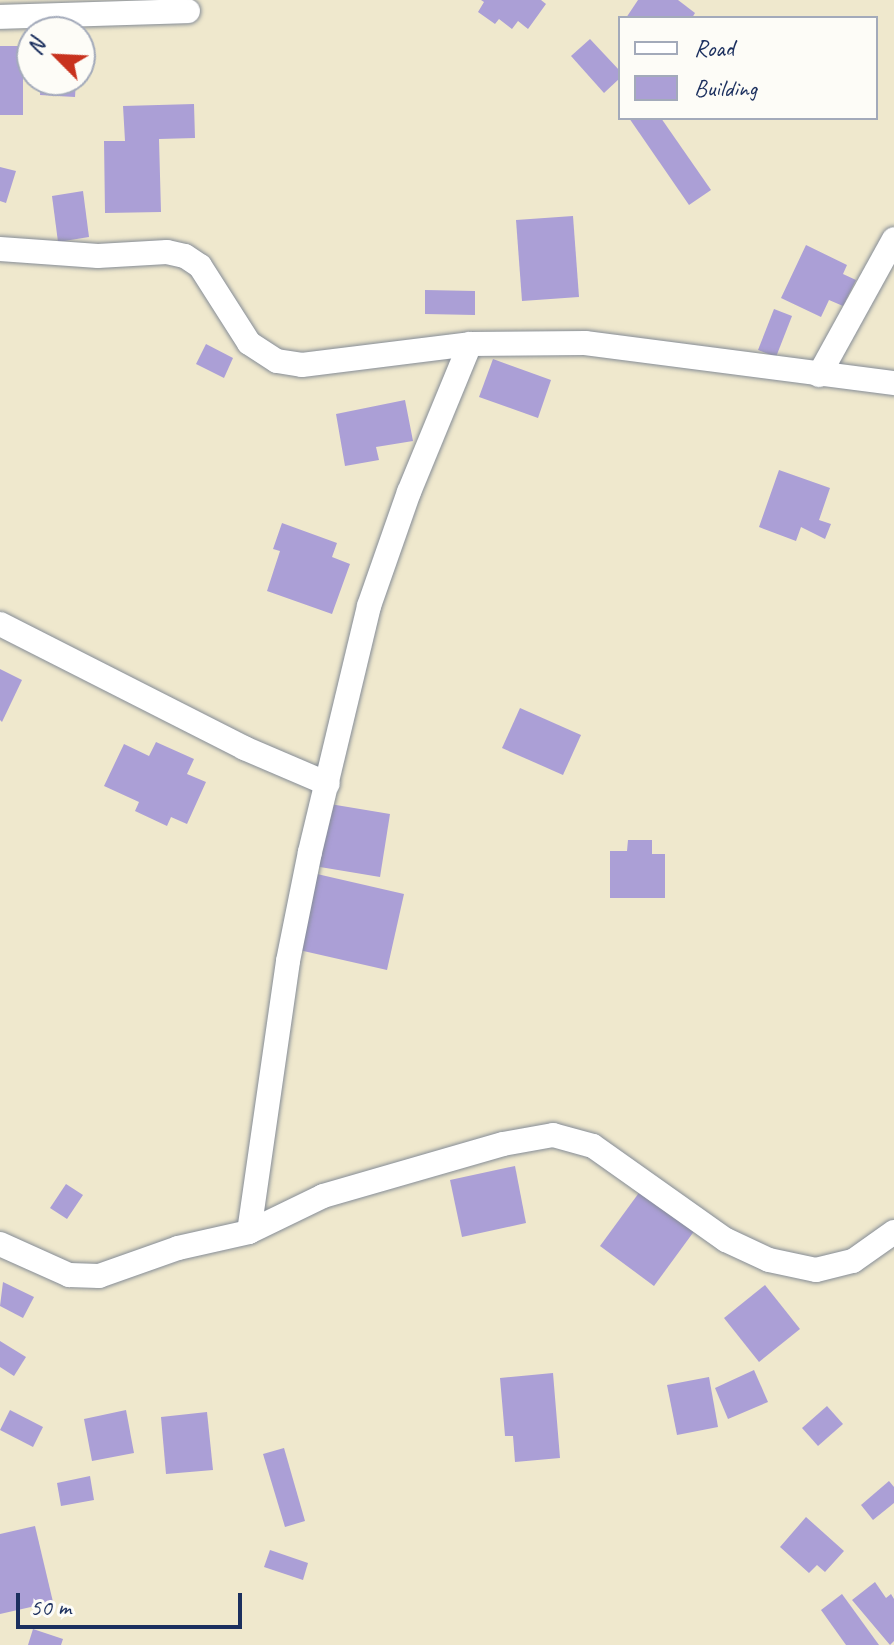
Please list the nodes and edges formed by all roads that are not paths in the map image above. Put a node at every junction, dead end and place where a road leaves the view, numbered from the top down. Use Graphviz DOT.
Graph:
graph roads {
  1 [pos="188,11"];
  2 [pos="0,17"];
  3 [pos="894,239"];
  4 [pos="0,249"];
  5 [pos="470,344"];
  6 [pos="819,375"];
  7 [pos="894,383"];
  8 [pos="0,624"];
  9 [pos="328,784"];
  10 [pos="249,1232"];
  11 [pos="894,1232"];
  12 [pos="0,1244"];
  1 -- 2 [label="street"];
  3 -- 6 [label="street"];
  4 -- 5 [label="street"];
  5 -- 6 [label="street"];
  5 -- 9 [label="street"];
  6 -- 7 [label="street"];
  8 -- 9 [label="street"];
  9 -- 10 [label="street"];
  10 -- 11 [label="street"];
  10 -- 12 [label="street"];
}
